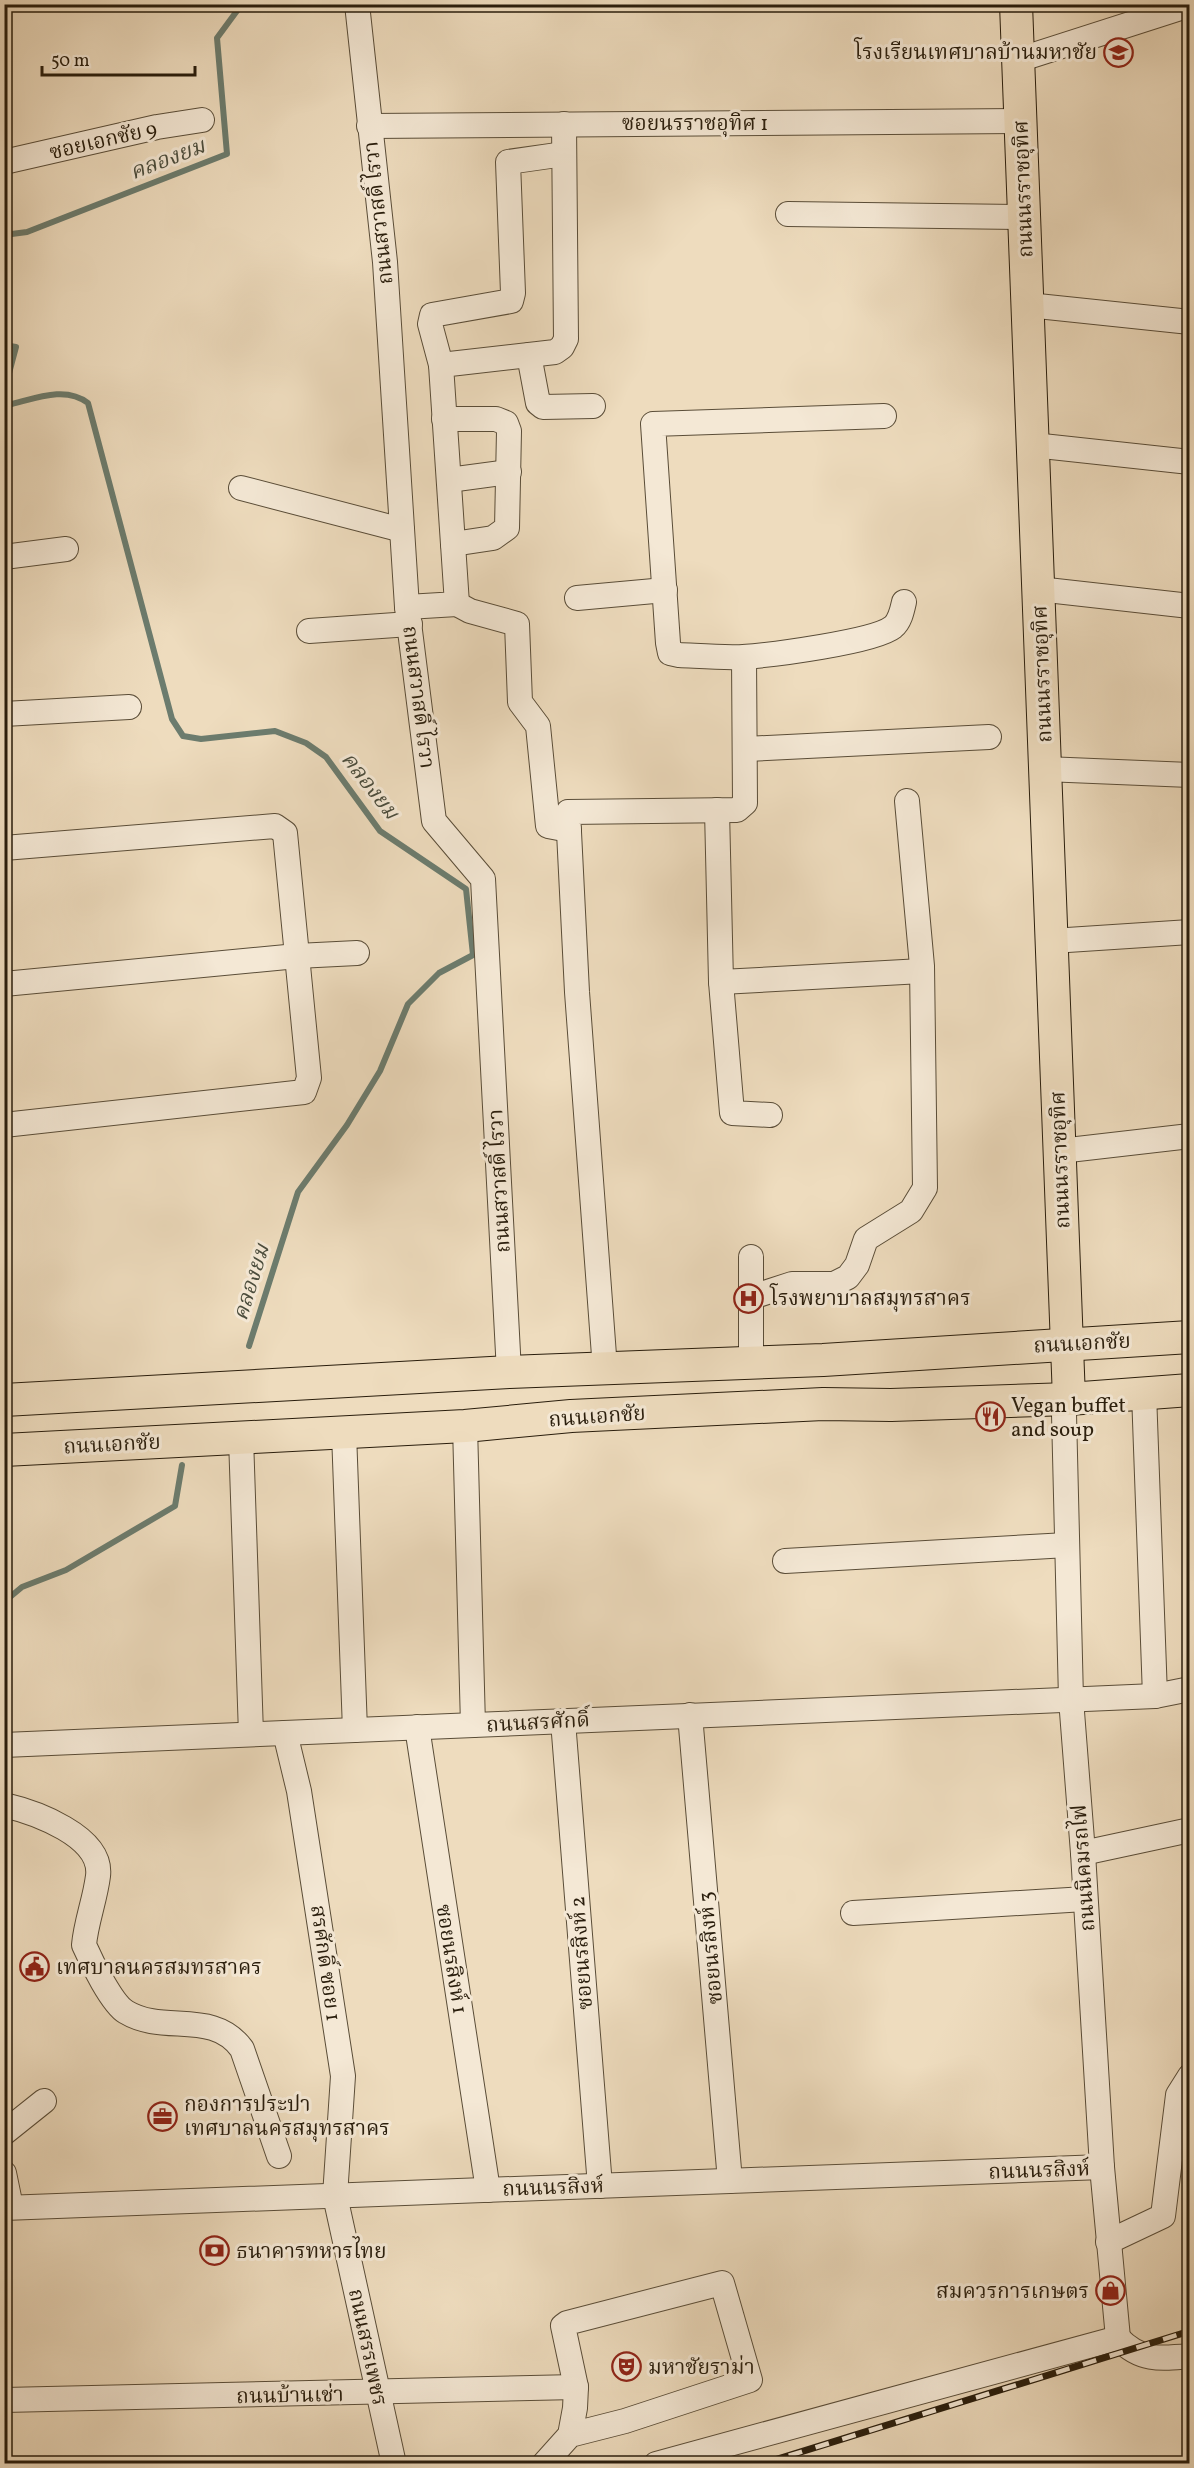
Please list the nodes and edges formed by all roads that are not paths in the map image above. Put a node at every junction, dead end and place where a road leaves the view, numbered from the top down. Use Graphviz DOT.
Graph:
graph roads {
  1 [pos="357,4"];
  2 [pos="1016,4"];
  3 [pos="1190,7"];
  4 [pos="1018,60"];
  5 [pos="202,120"];
  6 [pos="1020,121"];
  7 [pos="564,124"];
  8 [pos="369,126"];
  9 [pos="564,154"];
  10 [pos="4,162"];
  11 [pos="788,214"];
  12 [pos="1024,217"];
  13 [pos="1028,305"];
  14 [pos="1190,322"];
  15 [pos="529,355"];
  16 [pos="441,364"];
  17 [pos="593,406"];
  18 [pos="884,416"];
  19 [pos="444,419"];
  20 [pos="1033,445"];
  21 [pos="1190,462"];
  22 [pos="509,472"];
  23 [pos="449,480"];
  24 [pos="241,489"];
  25 [pos="402,530"];
  26 [pos="453,544"];
  27 [pos="66,549"];
  28 [pos="4,557"];
  29 [pos="1038,589"];
  30 [pos="665,590"];
  31 [pos="577,598"];
  32 [pos="904,602"];
  33 [pos="457,604"];
  34 [pos="1190,606"];
  35 [pos="408,616"];
  36 [pos="309,631"];
  37 [pos="744,657"];
  38 [pos="129,706"];
  39 [pos="4,714"];
  40 [pos="989,737"];
  41 [pos="746,749"];
  42 [pos="1045,769"];
  43 [pos="1190,775"];
  44 [pos="908,801"];
  45 [pos="717,810"];
  46 [pos="569,830"];
  47 [pos="4,848"];
  48 [pos="1190,932"];
  49 [pos="1052,941"];
  50 [pos="357,953"];
  51 [pos="297,956"];
  52 [pos="922,971"];
  53 [pos="721,982"];
  54 [pos="4,984"];
  55 [pos="771,1114"];
  56 [pos="4,1125"];
  57 [pos="1190,1136"];
  58 [pos="1060,1151"];
  59 [pos="751,1257"];
  60 [pos="752,1297"];
  61 [pos="1190,1337"];
  62 [pos="1067,1344"];
  63 [pos="751,1360"];
  64 [pos="605,1369"];
  65 [pos="509,1372"];
  66 [pos="1190,1390"];
  67 [pos="1143,1393"];
  68 [pos="1069,1399"];
  69 [pos="4,1400"];
  70 [pos="465,1426"];
  71 [pos="344,1433"];
  72 [pos="241,1438"];
  73 [pos="4,1450"];
  74 [pos="1068,1545"];
  75 [pos="785,1561"];
  76 [pos="1190,1689"];
  77 [pos="1155,1696"];
  78 [pos="1071,1698"];
  79 [pos="690,1715"];
  80 [pos="563,1721"];
  81 [pos="473,1725"];
  82 [pos="417,1727"];
  83 [pos="355,1730"];
  84 [pos="285,1733"];
  85 [pos="251,1734"];
  86 [pos="4,1745"];
  87 [pos="4,1804"];
  88 [pos="1190,1830"];
  89 [pos="1083,1853"];
  90 [pos="1086,1899"];
  91 [pos="853,1913"];
  92 [pos="1190,2076"];
  93 [pos="44,2102"];
  94 [pos="4,2133"];
  95 [pos="279,2156"];
  96 [pos="1102,2167"];
  97 [pos="4,2173"];
  98 [pos="730,2181"];
  99 [pos="600,2186"];
  100 [pos="488,2190"];
  101 [pos="335,2196"];
  102 [pos="8,2208"];
  103 [pos="1108,2242"];
  104 [pos="1118,2338"];
  105 [pos="1190,2356"];
  106 [pos="576,2387"];
  107 [pos="378,2394"];
  108 [pos="4,2400"];
  109 [pos="570,2435"];
  110 [pos="394,2463"];
  111 [pos="544,2463"];
  112 [pos="656,2463"];
  1 -- 8 [label="street, ถนนสวาสดิ์ ไรวา"];
  2 -- 4 [label="main road, ถนนนรราชอุทิศ"];
  3 -- 4 [label="street"];
  4 -- 6 [label="main road, ถนนนรราชอุทิศ"];
  5 -- 10 [label="street, ซอยเอกชัย 9"];
  6 -- 7 [label="street, ซอยนรราชอุทิศ 1"];
  6 -- 12 [label="main road, ถนนนรราชอุทิศ"];
  7 -- 8 [label="street, ซอยนรราชอุทิศ 1"];
  7 -- 9 [label="street"];
  8 -- 25 [label="street, ถนนสวาสดิ์ ไรวา"];
  9 -- 15 [label="street"];
  9 -- 16 [label="street"];
  11 -- 12 [label="street"];
  12 -- 13 [label="main road, ถนนนรราชอุทิศ"];
  13 -- 14 [label="street"];
  13 -- 20 [label="main road, ถนนนรราชอุทิศ"];
  15 -- 16 [label="street"];
  15 -- 17 [label="street"];
  16 -- 19 [label="street"];
  18 -- 30 [label="street"];
  19 -- 22 [label="street"];
  19 -- 23 [label="street"];
  20 -- 21 [label="street"];
  20 -- 29 [label="main road, ถนนนรราชอุทิศ"];
  22 -- 23 [label="street"];
  22 -- 26 [label="street"];
  23 -- 26 [label="street"];
  24 -- 25 [label="street"];
  25 -- 35 [label="street, ถนนสวาสดิ์ ไรวา"];
  26 -- 33 [label="street"];
  27 -- 28 [label="street"];
  29 -- 34 [label="street"];
  29 -- 42 [label="main road, ถนนนรราชอุทิศ"];
  30 -- 31 [label="street"];
  30 -- 37 [label="street"];
  32 -- 37 [label="street"];
  33 -- 35 [label="street"];
  33 -- 46 [label="street"];
  35 -- 36 [label="street"];
  35 -- 65 [label="street, ถนนสวาสดิ์ ไรวา"];
  37 -- 41 [label="street"];
  38 -- 39 [label="street"];
  40 -- 41 [label="street"];
  41 -- 45 [label="street"];
  42 -- 43 [label="street"];
  42 -- 49 [label="main road, ถนนนรราชอุทิศ"];
  44 -- 52 [label="street"];
  45 -- 46 [label="street"];
  45 -- 53 [label="street"];
  46 -- 64 [label="street"];
  47 -- 51 [label="street"];
  48 -- 49 [label="street"];
  49 -- 58 [label="main road, ถนนนรราชอุทิศ"];
  50 -- 51 [label="street"];
  51 -- 54 [label="street"];
  51 -- 56 [label="street"];
  52 -- 53 [label="street"];
  52 -- 60 [label="street"];
  53 -- 55 [label="street"];
  57 -- 58 [label="street"];
  58 -- 62 [label="main road, ถนนนรราชอุทิศ"];
  59 -- 60 [label="street"];
  60 -- 63 [label="street"];
  61 -- 62 [label="main road, ถนนเอกชัย"];
  62 -- 63 [label="main road, ถนนเอกชัย"];
  62 -- 68 [label="main road, ถนนนรราชอุทิศ"];
  63 -- 64 [label="main road, ถนนเอกชัย"];
  64 -- 65 [label="main road, ถนนเอกชัย"];
  65 -- 69 [label="main road, ถนนเอกชัย"];
  66 -- 67 [label="main road, ถนนเอกชัย"];
  67 -- 68 [label="main road, ถนนเอกชัย"];
  67 -- 77 [label="street"];
  68 -- 70 [label="main road, ถนนเอกชัย"];
  68 -- 74 [label="street, ถนนนิคมรถไฟ"];
  70 -- 71 [label="main road, ถนนเอกชัย"];
  70 -- 81 [label="street"];
  71 -- 72 [label="main road, ถนนเอกชัย"];
  71 -- 83 [label="street"];
  72 -- 73 [label="main road, ถนนเอกชัย"];
  72 -- 85 [label="street"];
  74 -- 75 [label="street"];
  74 -- 78 [label="street, ถนนนิคมรถไฟ"];
  76 -- 77 [label="street, ถนนสรศักดิ์"];
  77 -- 78 [label="street, ถนนสรศักดิ์"];
  78 -- 79 [label="street, ถนนสรศักดิ์"];
  78 -- 89 [label="street, ถนนนิคมรถไฟ"];
  79 -- 80 [label="street, ถนนสรศักดิ์"];
  79 -- 98 [label="street, ซอยนรสิงห์ 3"];
  80 -- 81 [label="street, ถนนสรศักดิ์"];
  80 -- 99 [label="street, ซอยนรสิงห์ 2"];
  81 -- 82 [label="street, ถนนสรศักดิ์"];
  82 -- 83 [label="street, ถนนสรศักดิ์"];
  82 -- 100 [label="street, ซอยนรสิงห์ 1"];
  83 -- 84 [label="street, ถนนสรศักดิ์"];
  84 -- 85 [label="street, ถนนสรศักดิ์"];
  84 -- 101 [label="street, สรศักดิ์ ซอย 1"];
  85 -- 86 [label="street, ถนนสรศักดิ์"];
  87 -- 95 [label="street"];
  88 -- 89 [label="street"];
  89 -- 90 [label="street, ถนนนิคมรถไฟ"];
  90 -- 91 [label="street"];
  90 -- 96 [label="street, ถนนนิคมรถไฟ"];
  92 -- 103 [label="street"];
  93 -- 94 [label="street"];
  96 -- 98 [label="street, ถนนนรสิงห์"];
  96 -- 103 [label="street, ถนนนิคมรถไฟ"];
  97 -- 102 [label="street"];
  98 -- 99 [label="street, ถนนนรสิงห์"];
  99 -- 100 [label="street, ถนนนรสิงห์"];
  100 -- 101 [label="street, ถนนนรสิงห์"];
  101 -- 102 [label="street, ถนนนรสิงห์"];
  101 -- 107 [label="street, ถนนสรรเพชร"];
  103 -- 104 [label="street, ถนนนิคมรถไฟ"];
  104 -- 105 [label="street"];
  104 -- 112 [label="street"];
  106 -- 107 [label="street, ถนนบ้านเช่า"];
  106 -- 109 [label="street"];
  106 -- 109 [label="street"];
  107 -- 108 [label="street, ถนนบ้านเช่า"];
  107 -- 110 [label="street, ถนนสรรเพชร"];
  109 -- 111 [label="street"];
}
